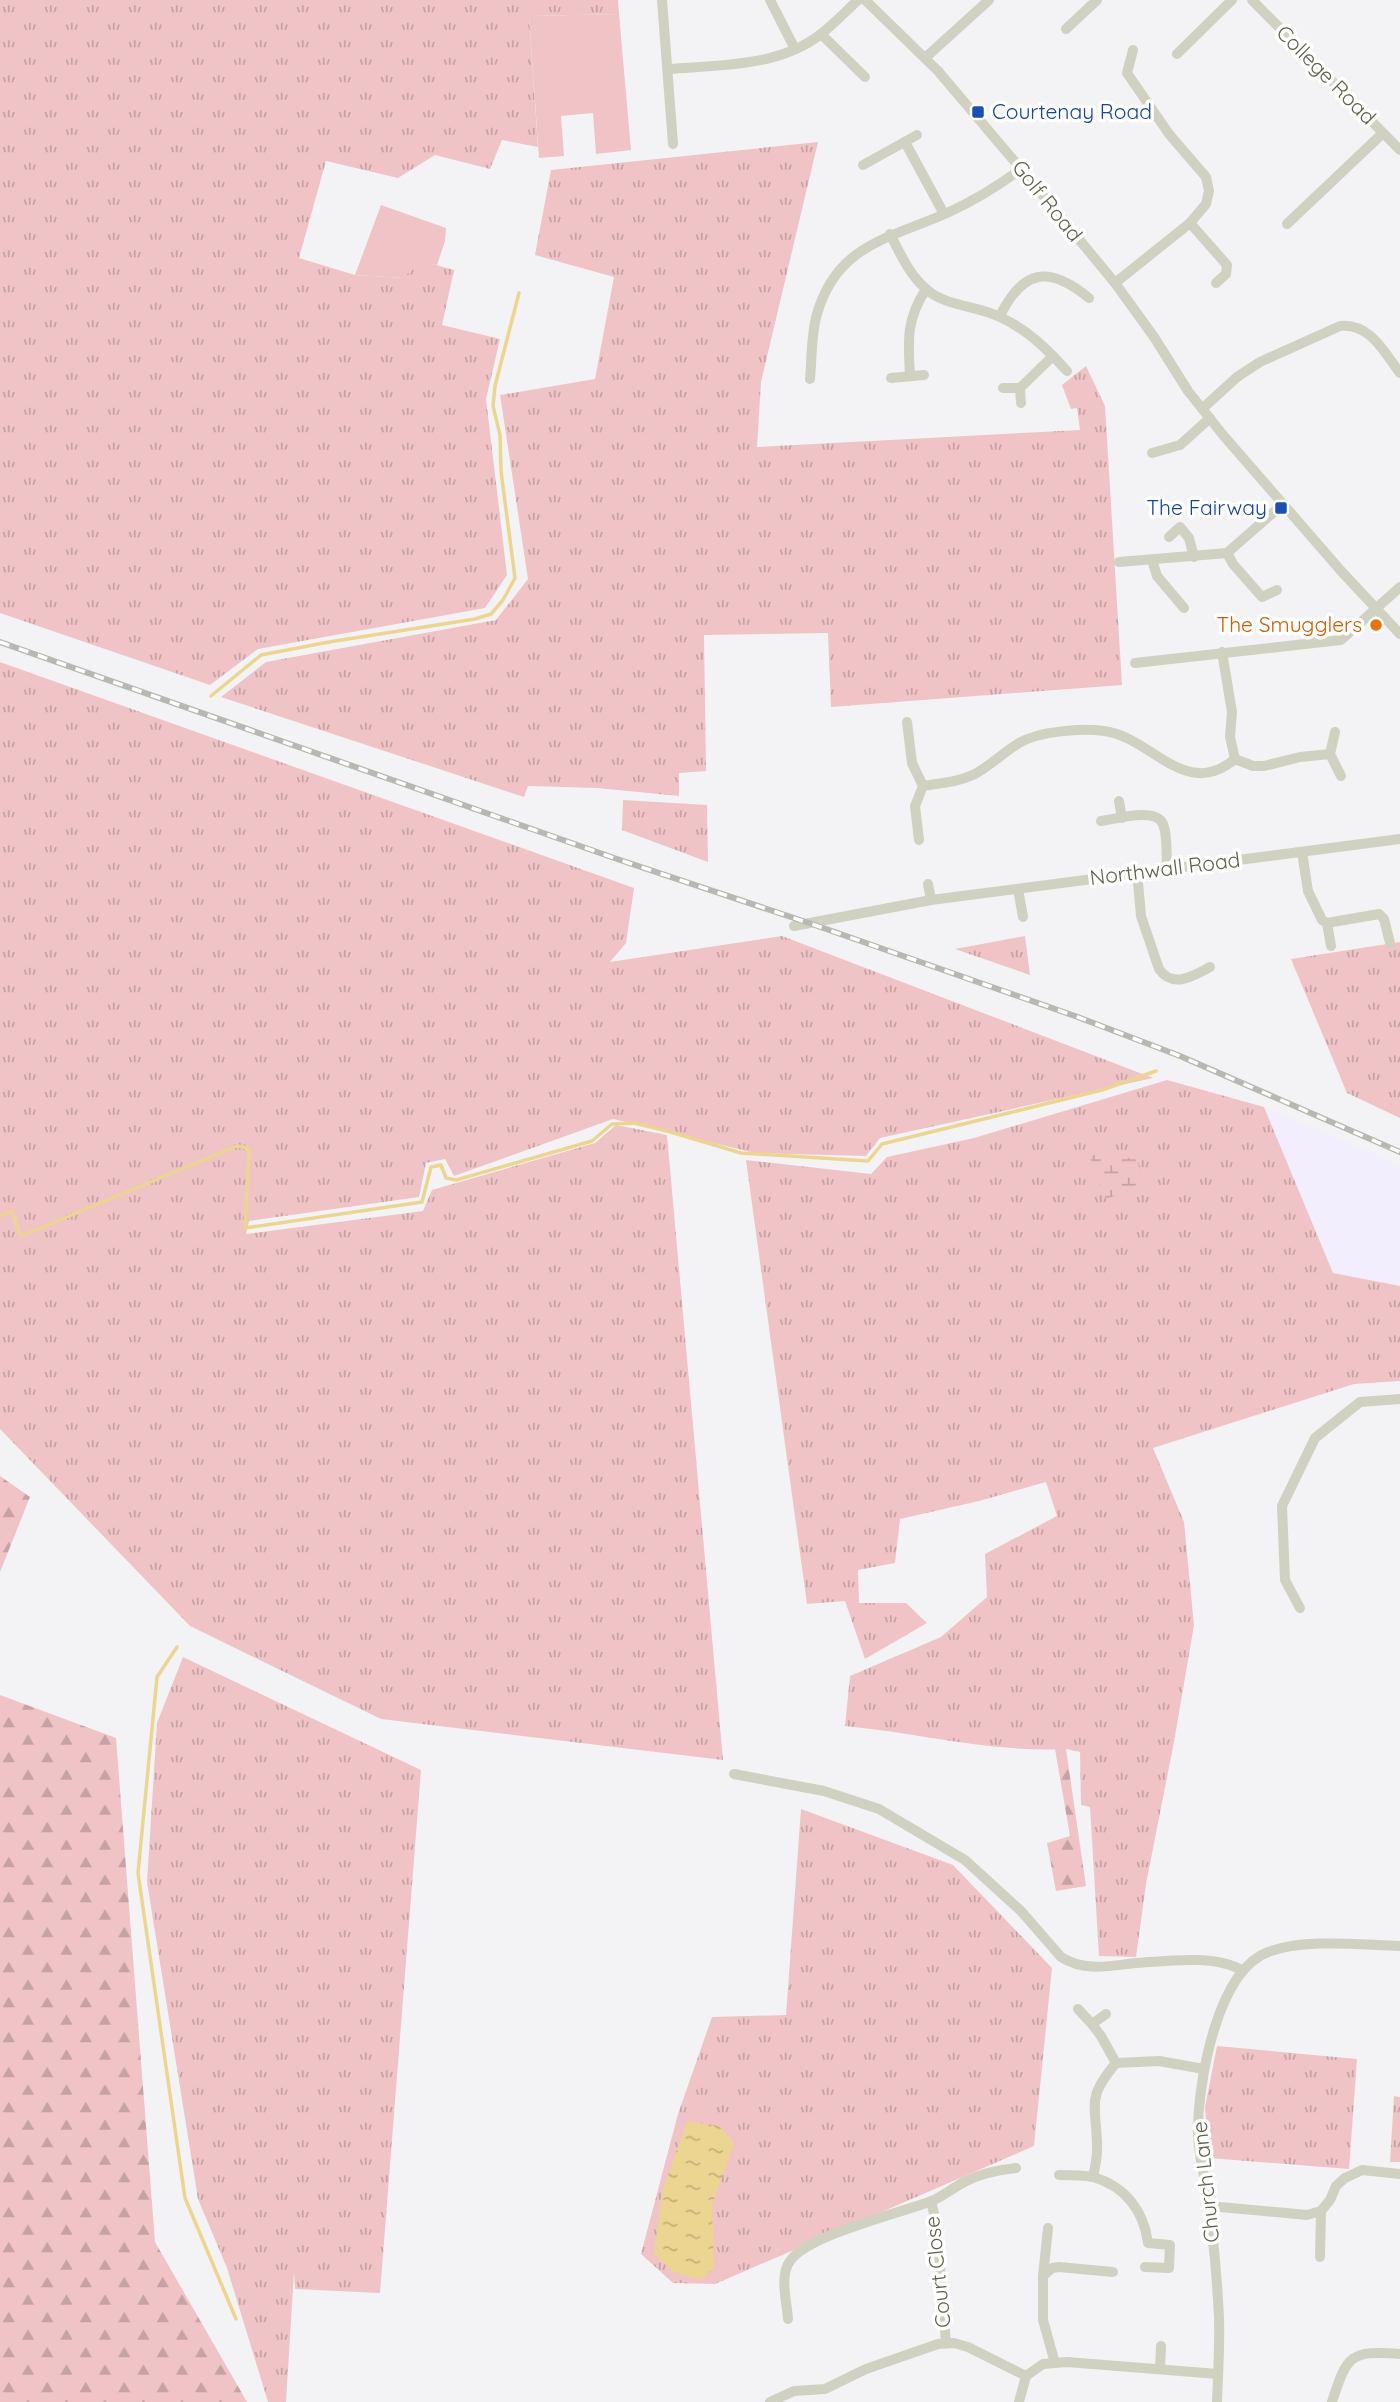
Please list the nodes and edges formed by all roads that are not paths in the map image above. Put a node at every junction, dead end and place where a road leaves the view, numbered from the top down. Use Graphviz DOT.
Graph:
graph roads {
  1 [pos="662,0"];
  2 [pos="770,0"];
  3 [pos="858,0"];
  4 [pos="865,0"];
  5 [pos="989,0"];
  6 [pos="1097,0"];
  7 [pos="1232,0"];
  8 [pos="1252,0"];
  9 [pos="1081,15"];
  10 [pos="1090,24"];
  11 [pos="1066,29"];
  12 [pos="821,34"];
  13 [pos="795,50"];
  14 [pos="1133,50"];
  15 [pos="1177,54"];
  16 [pos="925,58"];
  17 [pos="854,66"];
  18 [pos="669,69"];
  19 [pos="844,76"];
  20 [pos="865,77"];
  21 [pos="1384,133"];
  22 [pos="917,135"];
  23 [pos="905,142"];
  24 [pos="673,144"];
  25 [pos="871,146"];
  26 [pos="1400,150"];
  27 [pos="877,157"];
  28 [pos="863,165"];
  29 [pos="1021,169"];
  30 [pos="944,214"];
  31 [pos="1189,223"];
  32 [pos="1287,224"];
  33 [pos="890,234"];
  34 [pos="1216,283"];
  35 [pos="1115,284"];
  36 [pos="1076,288"];
  37 [pos="926,289"];
  38 [pos="1069,298"];
  39 [pos="1089,298"];
  40 [pos="1000,316"];
  41 [pos="1053,356"];
  42 [pos="1067,371"];
  43 [pos="1400,373"];
  44 [pos="910,375"];
  45 [pos="924,375"];
  46 [pos="891,378"];
  47 [pos="810,379"];
  48 [pos="1003,388"];
  49 [pos="1020,388"];
  50 [pos="1021,403"];
  51 [pos="1206,413"];
  52 [pos="1152,453"];
  53 [pos="1283,504"];
  54 [pos="1169,537"];
  55 [pos="1227,553"];
  56 [pos="1194,557"];
  57 [pos="1152,560"];
  58 [pos="1118,562"];
  59 [pos="1400,587"];
  60 [pos="1277,590"];
  61 [pos="1184,608"];
  62 [pos="1376,608"];
  63 [pos="1400,634"];
  64 [pos="1222,652"];
  65 [pos="1135,663"];
  66 [pos="907,722"];
  67 [pos="1010,733"];
  68 [pos="1335,733"];
  69 [pos="907,737"];
  70 [pos="894,738"];
  71 [pos="1018,744"];
  72 [pos="1330,754"];
  73 [pos="1235,759"];
  74 [pos="1341,776"];
  75 [pos="923,786"];
  76 [pos="1119,801"];
  77 [pos="1122,818"];
  78 [pos="1101,821"];
  79 [pos="1400,839"];
  80 [pos="919,840"];
  81 [pos="1301,852"];
  82 [pos="1167,868"];
  83 [pos="1137,871"];
  84 [pos="928,884"];
  85 [pos="1018,889"];
  86 [pos="931,900"];
  87 [pos="1023,917"];
  88 [pos="1327,923"];
  89 [pos="793,926"];
  90 [pos="1390,943"];
  91 [pos="1331,946"];
  92 [pos="1210,967"];
  93 [pos="1400,1399"];
  94 [pos="1300,1608"];
  95 [pos="734,1774"];
  96 [pos="1400,1946"];
  97 [pos="1243,1971"];
  98 [pos="1078,2009"];
  99 [pos="1106,2014"];
  100 [pos="1092,2024"];
  101 [pos="1116,2063"];
  102 [pos="1204,2069"];
  103 [pos="1016,2168"];
  104 [pos="1400,2174"];
  105 [pos="1059,2175"];
  106 [pos="1093,2177"];
  107 [pos="931,2201"];
  108 [pos="1209,2206"];
  109 [pos="1321,2211"];
  110 [pos="1048,2228"];
  111 [pos="1320,2257"];
  112 [pos="1145,2267"];
  113 [pos="1113,2272"];
  114 [pos="1044,2276"];
  115 [pos="788,2319"];
  116 [pos="946,2343"];
  117 [pos="1161,2346"];
  118 [pos="1400,2354"];
  119 [pos="1055,2363"];
  120 [pos="1160,2369"];
  121 [pos="1218,2374"];
  122 [pos="1026,2376"];
  123 [pos="769,2402"];
  124 [pos="1019,2402"];
  125 [pos="1217,2402"];
  126 [pos="1332,2402"];
  1 -- 18 [label="street"];
  2 -- 13 [label="street"];
  3 -- 12 [label="street"];
  4 -- 16 [label="street, Golf Road"];
  5 -- 16 [label="street"];
  6 -- 9 [label="street"];
  7 -- 15 [label="street"];
  8 -- 21 [label="street, College Road"];
  9 -- 10 [label="street"];
  9 -- 11 [label="street"];
  12 -- 13 [label="street"];
  12 -- 17 [label="street"];
  13 -- 18 [label="street"];
  14 -- 31 [label="street"];
  16 -- 29 [label="street, Golf Road"];
  17 -- 19 [label="street"];
  17 -- 20 [label="street"];
  18 -- 24 [label="street"];
  21 -- 26 [label="street, College Road"];
  21 -- 32 [label="street"];
  22 -- 23 [label="street"];
  23 -- 27 [label="street"];
  23 -- 30 [label="street"];
  25 -- 27 [label="street"];
  27 -- 28 [label="street"];
  29 -- 30 [label="street"];
  29 -- 35 [label="street, Golf Road"];
  30 -- 33 [label="street"];
  31 -- 34 [label="street"];
  31 -- 35 [label="street"];
  33 -- 37 [label="street"];
  33 -- 47 [label="street"];
  35 -- 51 [label="street, Golf Road"];
  36 -- 38 [label="street"];
  36 -- 39 [label="street"];
  36 -- 40 [label="street"];
  37 -- 40 [label="street"];
  37 -- 44 [label="street"];
  40 -- 41 [label="street"];
  41 -- 42 [label="street"];
  41 -- 49 [label="street"];
  43 -- 51 [label="street"];
  44 -- 45 [label="street"];
  44 -- 46 [label="street"];
  48 -- 49 [label="street"];
  49 -- 50 [label="street"];
  51 -- 52 [label="street"];
  51 -- 53 [label="street, Golf Road"];
  53 -- 55 [label="street"];
  53 -- 62 [label="street, Golf Road"];
  54 -- 56 [label="street"];
  55 -- 56 [label="street"];
  55 -- 60 [label="street"];
  56 -- 57 [label="street"];
  57 -- 58 [label="street"];
  57 -- 61 [label="street"];
  59 -- 62 [label="street"];
  62 -- 63 [label="street, Golf Road"];
  62 -- 64 [label="street"];
  64 -- 65 [label="street"];
  64 -- 73 [label="street"];
  66 -- 69 [label="street"];
  67 -- 71 [label="street"];
  68 -- 72 [label="street"];
  69 -- 70 [label="street"];
  69 -- 75 [label="street"];
  71 -- 73 [label="street"];
  71 -- 75 [label="street"];
  72 -- 73 [label="street"];
  72 -- 74 [label="street"];
  75 -- 80 [label="street"];
  76 -- 77 [label="street"];
  77 -- 78 [label="street"];
  77 -- 82 [label="street"];
  79 -- 81 [label="street, Northwall Road"];
  81 -- 82 [label="street, Northwall Road"];
  81 -- 88 [label="street"];
  82 -- 83 [label="street, Northwall Road"];
  83 -- 85 [label="street, Northwall Road"];
  83 -- 92 [label="street"];
  84 -- 86 [label="street"];
  85 -- 86 [label="street, Northwall Road"];
  85 -- 87 [label="street"];
  86 -- 89 [label="street, Northwall Road"];
  88 -- 90 [label="street"];
  88 -- 91 [label="street"];
  93 -- 94 [label="street"];
  95 -- 97 [label="street"];
  96 -- 97 [label="street"];
  97 -- 102 [label="street, Church Lane"];
  98 -- 100 [label="street"];
  99 -- 100 [label="street"];
  100 -- 101 [label="street"];
  101 -- 102 [label="street"];
  101 -- 106 [label="street"];
  102 -- 108 [label="street, Church Lane"];
  103 -- 107 [label="street, Court Close"];
  104 -- 109 [label="street"];
  105 -- 106 [label="street"];
  106 -- 112 [label="street"];
  107 -- 115 [label="street, Court Close"];
  107 -- 116 [label="street, Court Close"];
  108 -- 109 [label="street"];
  108 -- 121 [label="street, Church Lane"];
  109 -- 111 [label="street"];
  110 -- 114 [label="street"];
  113 -- 114 [label="street"];
  114 -- 119 [label="street"];
  116 -- 122 [label="street"];
  116 -- 123 [label="street"];
  117 -- 120 [label="street"];
  118 -- 126 [label="street"];
  119 -- 120 [label="street"];
  119 -- 122 [label="street"];
  120 -- 121 [label="street"];
  121 -- 125 [label="street, Church Lane"];
  122 -- 124 [label="street"];
}
